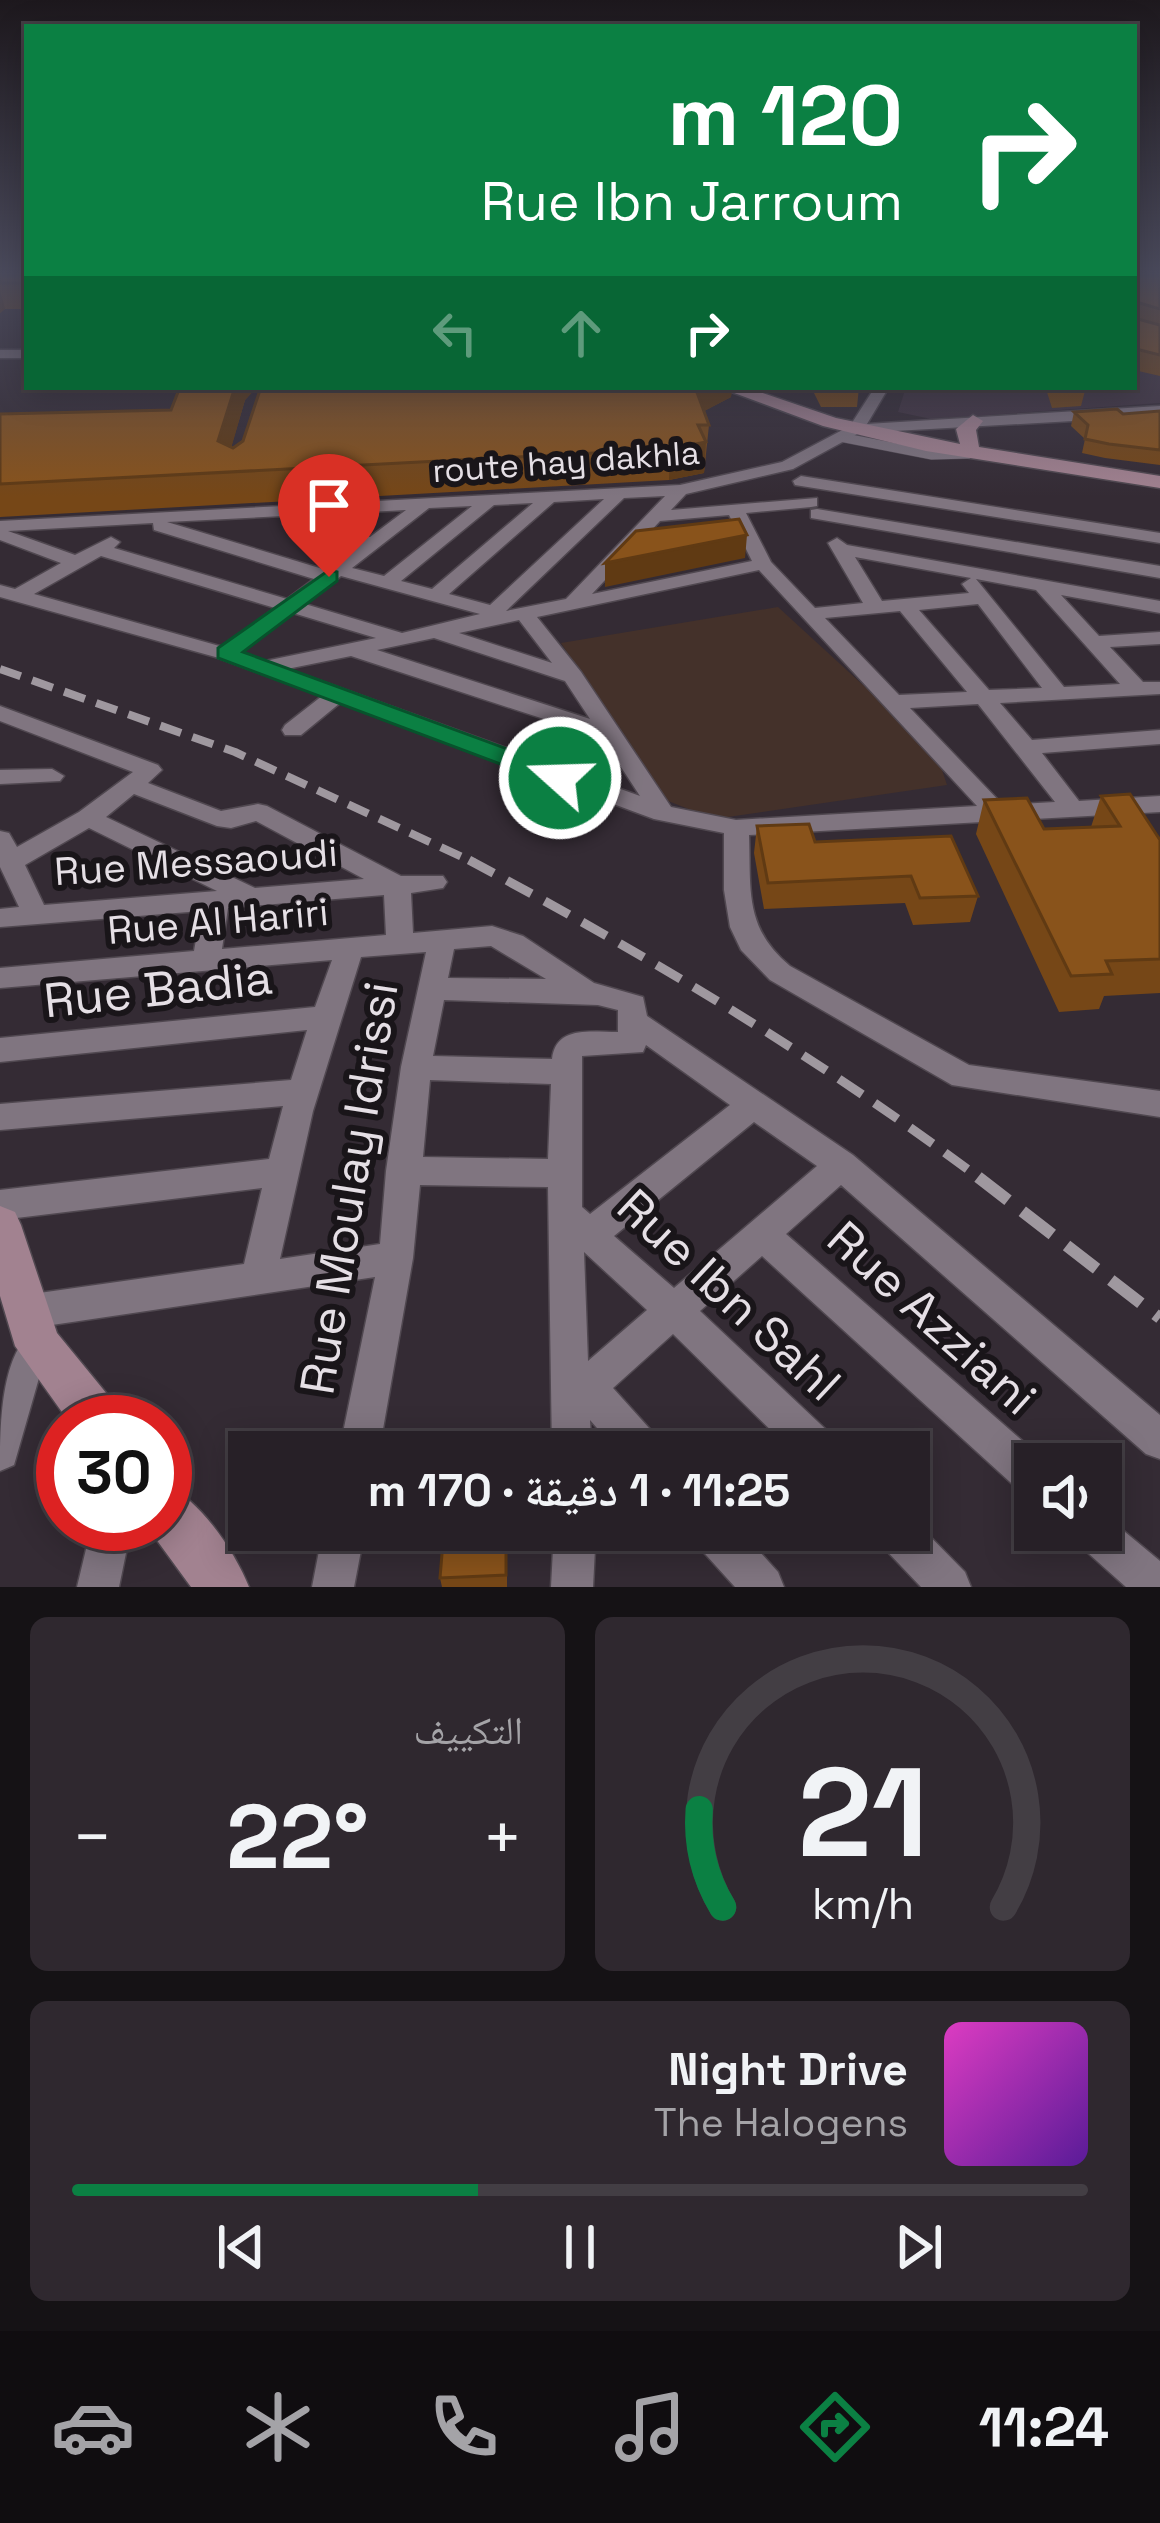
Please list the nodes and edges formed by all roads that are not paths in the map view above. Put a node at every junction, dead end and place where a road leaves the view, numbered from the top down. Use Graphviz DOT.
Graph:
graph roads {
  1 [pos="737,390"];
  2 [pos="880,390"];
  3 [pos="1160,411"];
  4 [pos="973,421"];
  5 [pos="861,428"];
  6 [pos="970,450"];
  7 [pos="787,466"];
  8 [pos="801,481"];
  9 [pos="1160,482"];
  10 [pos="680,490"];
  11 [pos="617,496"];
  12 [pos="546,501"];
  13 [pos="487,503"];
  14 [pos="423,506"];
  15 [pos="814,508"];
  16 [pos="735,509"];
  17 [pos="267,514"];
  18 [pos="658,516"];
  19 [pos="146,522"];
  20 [pos="0,530"];
  21 [pos="745,531"];
  22 [pos="722,534"];
  23 [pos="1160,538"];
  24 [pos="654,542"];
  25 [pos="374,543"];
  26 [pos="631,545"];
  27 [pos="98,549"];
  28 [pos="841,549"];
  29 [pos="76,562"];
  30 [pos="763,564"];
  31 [pos="965,572"];
  32 [pos="1160,572"];
  33 [pos="334,573"];
  34 [pos="387,583"];
  35 [pos="1044,588"];
  36 [pos="10,593"];
  37 [pos="435,596"];
  38 [pos="979,598"];
  39 [pos="574,602"];
  40 [pos="905,605"];
  41 [pos="291,606"];
  42 [pos="1160,607"];
  43 [pos="876,608"];
  44 [pos="524,613"];
  45 [pos="810,614"];
  46 [pos="488,615"];
  47 [pos="432,632"];
  48 [pos="398,638"];
  49 [pos="1160,638"];
  50 [pos="1094,643"];
  51 [pos="353,649"];
  52 [pos="226,653"];
  53 [pos="262,668"];
  54 [pos="573,677"];
  55 [pos="1149,689"];
  56 [pos="337,695"];
  57 [pos="1059,695"];
  58 [pos="982,698"];
  59 [pos="893,702"];
  60 [pos="0,712"];
  61 [pos="293,730"];
  62 [pos="612,734"];
  63 [pos="1160,737"];
  64 [pos="1026,748"];
  65 [pos="52,776"];
  66 [pos="0,778"];
  67 [pos="142,778"];
  68 [pos="1160,804"];
  69 [pos="1073,810"];
  70 [pos="663,813"];
  71 [pos="999,814"];
  72 [pos="88,818"];
  73 [pos="736,828"];
  74 [pos="5,851"];
  75 [pos="434,882"];
  76 [pos="398,885"];
  77 [pos="250,896"];
  78 [pos="216,900"];
  79 [pos="34,914"];
  80 [pos="0,918"];
  81 [pos="442,940"];
  82 [pos="400,945"];
  83 [pos="350,950"];
  84 [pos="207,960"];
  85 [pos="0,978"];
  86 [pos="430,989"];
  87 [pos="587,992"];
  88 [pos="633,1011"];
  89 [pos="324,1017"];
  90 [pos="0,1050"];
  91 [pos="568,1059"];
  92 [pos="416,1067"];
  93 [pos="303,1092"];
  94 [pos="754,1104"];
  95 [pos="1160,1104"];
  96 [pos="0,1117"];
  97 [pos="841,1166"];
  98 [pos="402,1171"];
  99 [pos="279,1172"];
  100 [pos="564,1173"];
  101 [pos="0,1205"];
  102 [pos="579,1224"];
  103 [pos="0,1225"];
  104 [pos="762,1234"];
  105 [pos="396,1258"];
  106 [pos="259,1278"];
  107 [pos="672,1310"];
  108 [pos="21,1350"];
  109 [pos="70,1395"];
  110 [pos="579,1395"];
  111 [pos="363,1431"];
  112 [pos="575,1431"];
  113 [pos="620,1431"];
  114 [pos="799,1431"];
  115 [pos="1160,1440"];
  116 [pos="0,1451"];
  117 [pos="1014,1459"];
  118 [pos="192,1546"];
  119 [pos="106,1551"];
  120 [pos="340,1551"];
  121 [pos="573,1551"];
  122 [pos="731,1551"];
  123 [pos="916,1551"];
  124 [pos="1118,1551"];
  125 [pos="98,1587"];
  126 [pos="223,1587"];
  127 [pos="332,1587"];
  128 [pos="572,1587"];
  129 [pos="763,1587"];
  130 [pos="950,1587"];
  131 [pos="1158,1587"];
  1 -- 5 [label="street"];
  2 -- 5 [label="street"];
  3 -- 4 [label="street"];
  4 -- 5 [label="street"];
  4 -- 6 [label="street"];
  5 -- 6 [label="street"];
  5 -- 7 [label="street, route hay dakhla"];
  6 -- 9 [label="street"];
  7 -- 8 [label="street"];
  7 -- 10 [label="street, route hay dakhla"];
  8 -- 15 [label="street"];
  8 -- 23 [label="street"];
  10 -- 11 [label="street, route hay dakhla"];
  10 -- 18 [label="street"];
  11 -- 12 [label="street, route hay dakhla"];
  11 -- 46 [label="street"];
  12 -- 13 [label="street, route hay dakhla"];
  12 -- 37 [label="street"];
  13 -- 14 [label="street, route hay dakhla"];
  13 -- 34 [label="street"];
  14 -- 17 [label="street, route hay dakhla"];
  14 -- 25 [label="street"];
  15 -- 16 [label="street"];
  15 -- 28 [label="street"];
  15 -- 32 [label="street"];
  16 -- 18 [label="street"];
  16 -- 21 [label="street"];
  17 -- 19 [label="street, route hay dakhla"];
  17 -- 25 [label="street"];
  18 -- 26 [label="street"];
  19 -- 20 [label="street, route hay dakhla"];
  19 -- 27 [label="street"];
  19 -- 33 [label="street"];
  20 -- 29 [label="street"];
  21 -- 22 [label="street"];
  21 -- 30 [label="street"];
  24 -- 26 [label="street"];
  25 -- 33 [label="street"];
  26 -- 39 [label="street"];
  27 -- 29 [label="street"];
  27 -- 41 [label="street"];
  28 -- 31 [label="street"];
  28 -- 43 [label="street"];
  29 -- 36 [label="street"];
  30 -- 39 [label="street"];
  30 -- 45 [label="street"];
  31 -- 35 [label="street"];
  31 -- 38 [label="street"];
  33 -- 34 [label="street"];
  33 -- 41 [label="street"];
  34 -- 37 [label="street"];
  35 -- 42 [label="street"];
  35 -- 50 [label="street"];
  36 -- 52 [label="street"];
  37 -- 46 [label="street"];
  38 -- 40 [label="street"];
  38 -- 57 [label="street"];
  39 -- 44 [label="street"];
  40 -- 43 [label="street"];
  40 -- 58 [label="street"];
  41 -- 48 [label="street"];
  41 -- 52 [label="street"];
  43 -- 45 [label="street"];
  44 -- 46 [label="street"];
  44 -- 54 [label="street"];
  45 -- 59 [label="street"];
  46 -- 47 [label="street"];
  47 -- 48 [label="street"];
  47 -- 54 [label="street"];
  48 -- 51 [label="street"];
  49 -- 50 [label="street"];
  50 -- 55 [label="street"];
  51 -- 53 [label="street"];
  51 -- 62 [label="street"];
  52 -- 53 [label="street"];
  53 -- 56 [label="street"];
  54 -- 62 [label="street"];
  55 -- 57 [label="street"];
  56 -- 61 [label="street"];
  56 -- 70 [label="street"];
  57 -- 58 [label="street"];
  58 -- 59 [label="street"];
  58 -- 64 [label="street"];
  59 -- 71 [label="street"];
  60 -- 67 [label="street"];
  62 -- 70 [label="street"];
  63 -- 64 [label="street"];
  64 -- 69 [label="street"];
  65 -- 66 [label="street"];
  67 -- 72 [label="street"];
  67 -- 76 [label="street"];
  68 -- 69 [label="street"];
  69 -- 71 [label="street"];
  70 -- 73 [label="street"];
  71 -- 73 [label="street"];
  72 -- 74 [label="street"];
  72 -- 77 [label="street"];
  73 -- 95 [label="street"];
  74 -- 79 [label="street"];
  75 -- 76 [label="street, Rue Messaoudi"];
  76 -- 77 [label="street, Rue Messaoudi"];
  76 -- 82 [label="street"];
  77 -- 78 [label="street, Rue Messaoudi"];
  78 -- 79 [label="street, Rue Messaoudi"];
  78 -- 84 [label="street"];
  79 -- 80 [label="street, Rue Messaoudi"];
  81 -- 82 [label="street, Rue Al Hariri"];
  81 -- 86 [label="street, Rue Moulay Idrissi"];
  81 -- 87 [label="street, Rue Al Hariri"];
  82 -- 83 [label="street, Rue Al Hariri"];
  83 -- 84 [label="street, Rue Al Hariri"];
  83 -- 89 [label="street"];
  84 -- 85 [label="street, Rue Al Hariri"];
  86 -- 87 [label="street"];
  86 -- 92 [label="street, Rue Moulay Idrissi"];
  87 -- 88 [label="street"];
  88 -- 91 [label="street"];
  88 -- 94 [label="street"];
  89 -- 90 [label="street, Rue Badia"];
  89 -- 93 [label="street"];
  91 -- 92 [label="street"];
  91 -- 100 [label="street"];
  92 -- 98 [label="street, Rue Moulay Idrissi"];
  93 -- 96 [label="street"];
  93 -- 99 [label="street"];
  94 -- 97 [label="street"];
  94 -- 102 [label="street"];
  97 -- 104 [label="street"];
  97 -- 115 [label="street"];
  98 -- 100 [label="street"];
  98 -- 105 [label="street, Rue Moulay Idrissi"];
  99 -- 101 [label="street"];
  99 -- 106 [label="street"];
  100 -- 102 [label="street"];
  102 -- 107 [label="street, Rue Ibn Sahl"];
  102 -- 110 [label="street"];
  103 -- 108 [label="street"];
  104 -- 107 [label="street"];
  104 -- 117 [label="street, Rue Azziani"];
  105 -- 106 [label="street"];
  105 -- 111 [label="street, Rue Moulay Idrissi"];
  106 -- 108 [label="street"];
  107 -- 110 [label="street"];
  107 -- 114 [label="street, Rue Ibn Sahl"];
  108 -- 109 [label="street"];
  108 -- 116 [label="street"];
  110 -- 112 [label="street"];
  110 -- 113 [label="street"];
  118 -- 126 [label="street"];
  119 -- 125 [label="street"];
  120 -- 127 [label="street"];
  121 -- 128 [label="street"];
  122 -- 129 [label="street"];
  123 -- 130 [label="street"];
  124 -- 131 [label="street"];
}
